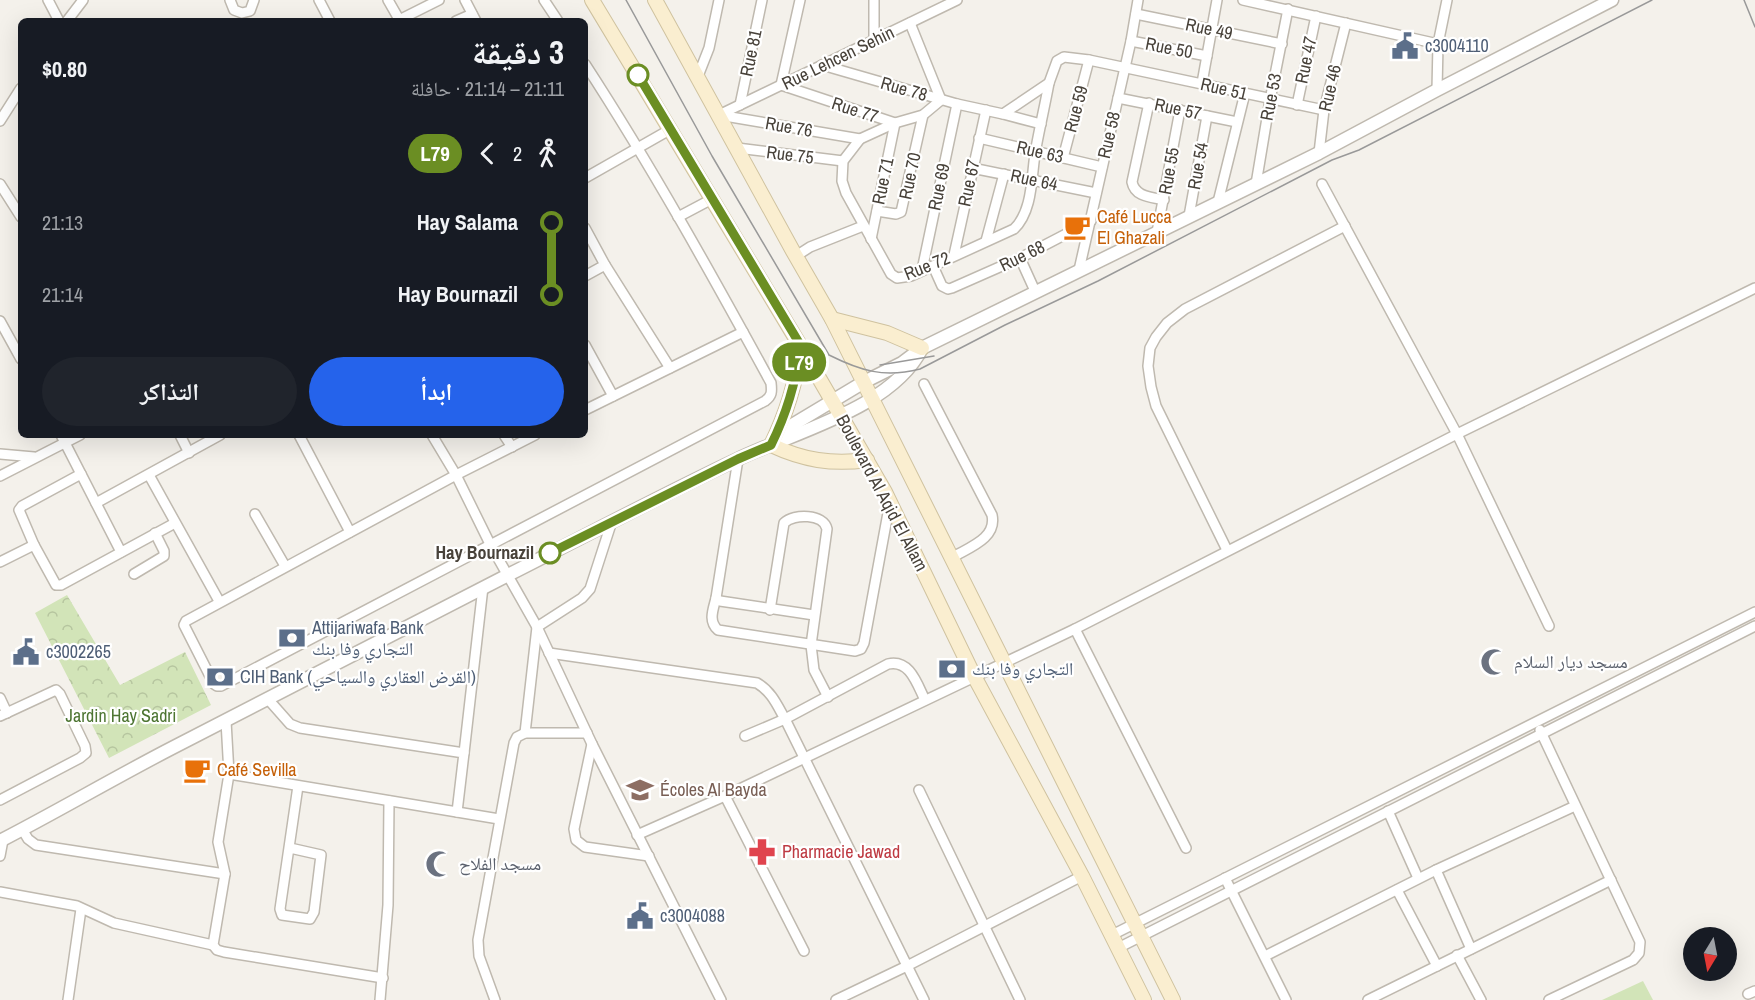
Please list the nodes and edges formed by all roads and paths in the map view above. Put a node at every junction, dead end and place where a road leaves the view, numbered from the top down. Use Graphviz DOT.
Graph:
graph roads {
  1 [pos="48,0"];
  2 [pos="83,0"];
  3 [pos="230,0"];
  4 [pos="254,0"];
  5 [pos="319,0"];
  6 [pos="388,0"];
  7 [pos="439,0"];
  8 [pos="465,0"];
  9 [pos="544,0"];
  10 [pos="592,0"];
  11 [pos="656,0"];
  12 [pos="718,0"];
  13 [pos="762,0"];
  14 [pos="800,0"];
  15 [pos="874,0"];
  16 [pos="957,0"];
  17 [pos="1138,0"];
  18 [pos="1217,0"];
  19 [pos="1243,0"];
  20 [pos="1447,0"];
  21 [pos="1612,0"];
  22 [pos="1288,9"];
  23 [pos="1136,14"];
  24 [pos="1316,16"];
  25 [pos="248,17"];
  26 [pos="474,17"];
  27 [pos="57,18"];
  28 [pos="69,18"];
  29 [pos="328,18"];
  30 [pos="399,18"];
  31 [pos="404,18"];
  32 [pos="556,18"];
  33 [pos="910,23"];
  34 [pos="1346,23"];
  35 [pos="1212,30"];
  36 [pos="874,40"];
  37 [pos="1131,41"];
  38 [pos="1282,44"];
  39 [pos="1438,44"];
  40 [pos="1207,56"];
  41 [pos="1089,60"];
  42 [pos="822,65"];
  43 [pos="1125,68"];
  44 [pos="588,69"];
  45 [pos="698,76"];
  46 [pos="1049,83"];
  47 [pos="1202,83"];
  48 [pos="781,85"];
  49 [pos="1437,90"];
  50 [pos="18,93"];
  51 [pos="1245,93"];
  52 [pos="1118,98"];
  53 [pos="1270,99"];
  54 [pos="941,100"];
  55 [pos="1149,103"];
  56 [pos="957,104"];
  57 [pos="740,105"];
  58 [pos="1297,105"];
  59 [pos="986,110"];
  60 [pos="1180,110"];
  61 [pos="1324,110"];
  62 [pos="1003,114"];
  63 [pos="719,115"];
  64 [pos="923,115"];
  65 [pos="1207,116"];
  66 [pos="0,121"];
  67 [pos="1237,122"];
  68 [pos="895,123"];
  69 [pos="1041,124"];
  70 [pos="670,129"];
  71 [pos="979,138"];
  72 [pos="860,139"];
  73 [pos="639,147"];
  74 [pos="737,148"];
  75 [pos="1035,152"];
  76 [pos="1319,153"];
  77 [pos="1063,158"];
  78 [pos="843,161"];
  79 [pos="1102,167"];
  80 [pos="972,168"];
  81 [pos="1004,174"];
  82 [pos="588,176"];
  83 [pos="1032,180"];
  84 [pos="0,184"];
  85 [pos="1256,184"];
  86 [pos="1322,184"];
  87 [pos="1096,194"];
  88 [pos="712,199"];
  89 [pos="1164,200"];
  90 [pos="1218,202"];
  91 [pos="877,211"];
  92 [pos="18,212"];
  93 [pos="1189,216"];
  94 [pos="678,217"];
  95 [pos="1091,220"];
  96 [pos="863,226"];
  97 [pos="1345,226"];
  98 [pos="1157,232"];
  99 [pos="588,233"];
  100 [pos="871,239"];
  101 [pos="986,242"];
  102 [pos="954,255"];
  103 [pos="796,256"];
  104 [pos="1020,258"];
  105 [pos="605,264"];
  106 [pos="933,266"];
  107 [pos="922,270"];
  108 [pos="1079,270"];
  109 [pos="588,274"];
  110 [pos="1755,288"];
  111 [pos="1035,291"];
  112 [pos="832,319"];
  113 [pos="0,321"];
  114 [pos="743,332"];
  115 [pos="801,346"];
  116 [pos="922,348"];
  117 [pos="588,350"];
  118 [pos="18,353"];
  119 [pos="670,368"];
  120 [pos="864,382"];
  121 [pos="924,384"];
  122 [pos="613,396"];
  123 [pos="872,398"];
  124 [pos="833,401"];
  125 [pos="588,408"];
  126 [pos="841,414"];
  127 [pos="1457,434"];
  128 [pos="182,438"];
  129 [pos="215,438"];
  130 [pos="301,438"];
  131 [pos="434,438"];
  132 [pos="506,438"];
  133 [pos="530,438"];
  134 [pos="63,439"];
  135 [pos="771,445"];
  136 [pos="512,447"];
  137 [pos="189,453"];
  138 [pos="0,454"];
  139 [pos="34,458"];
  140 [pos="738,459"];
  141 [pos="867,460"];
  142 [pos="81,474"];
  143 [pos="148,475"];
  144 [pos="456,475"];
  145 [pos="0,476"];
  146 [pos="890,502"];
  147 [pos="96,503"];
  148 [pos="255,514"];
  149 [pos="612,521"];
  150 [pos="175,523"];
  151 [pos="350,532"];
  152 [pos="155,533"];
  153 [pos="490,544"];
  154 [pos="34,545"];
  155 [pos="1227,550"];
  156 [pos="121,552"];
  157 [pos="953,557"];
  158 [pos="0,562"];
  159 [pos="285,566"];
  160 [pos="134,574"];
  161 [pos="508,575"];
  162 [pos="483,587"];
  163 [pos="716,598"];
  164 [pos="219,601"];
  165 [pos="770,610"];
  166 [pos="1755,612"];
  167 [pos="814,615"];
  168 [pos="1549,626"];
  169 [pos="1755,626"];
  170 [pos="537,627"];
  171 [pos="1075,629"];
  172 [pos="811,645"];
  173 [pos="549,653"];
  174 [pos="1003,663"];
  175 [pos="974,676"];
  176 [pos="0,698"];
  177 [pos="267,698"];
  178 [pos="828,698"];
  179 [pos="925,700"];
  180 [pos="3,714"];
  181 [pos="785,719"];
  182 [pos="226,721"];
  183 [pos="1536,721"];
  184 [pos="525,733"];
  185 [pos="587,733"];
  186 [pos="1542,733"];
  187 [pos="745,736"];
  188 [pos="592,744"];
  189 [pos="464,753"];
  190 [pos="803,758"];
  191 [pos="229,774"];
  192 [pos="298,786"];
  193 [pos="919,790"];
  194 [pos="725,796"];
  195 [pos="0,800"];
  196 [pos="389,801"];
  197 [pos="1575,806"];
  198 [pos="1388,811"];
  199 [pos="457,812"];
  200 [pos="499,819"];
  201 [pos="22,829"];
  202 [pos="638,836"];
  203 [pos="2,840"];
  204 [pos="290,848"];
  205 [pos="1186,848"];
  206 [pos="0,856"];
  207 [pos="649,856"];
  208 [pos="1436,870"];
  209 [pos="225,874"];
  210 [pos="1082,876"];
  211 [pos="1225,878"];
  212 [pos="1418,879"];
  213 [pos="1611,880"];
  214 [pos="1232,890"];
  215 [pos="1397,890"];
  216 [pos="0,892"];
  217 [pos="81,909"];
  218 [pos="1136,923"];
  219 [pos="985,926"];
  220 [pos="1112,935"];
  221 [pos="1142,936"];
  222 [pos="213,945"];
  223 [pos="1118,948"];
  224 [pos="1471,949"];
  225 [pos="804,951"];
  226 [pos="1457,955"];
  227 [pos="1265,956"];
  228 [pos="907,966"];
  229 [pos="1437,966"];
  230 [pos="383,978"];
  231 [pos="68,1000"];
  232 [pos="380,1000"];
  233 [pos="495,1000"];
  234 [pos="721,1000"];
  235 [pos="836,1000"];
  236 [pos="924,1000"];
  237 [pos="1020,1000"];
  238 [pos="1144,1000"];
  239 [pos="1173,1000"];
  240 [pos="1286,1000"];
  241 [pos="1368,1000"];
  242 [pos="1481,1000"];
  243 [pos="1549,1000"];
  1 -- 27 [label="street"];
  2 -- 28 [label="street"];
  3 -- 25 [label="street"];
  4 -- 25 [label="street"];
  5 -- 29 [label="street"];
  6 -- 30 [label="street"];
  7 -- 31 [label="street"];
  8 -- 26 [label="street"];
  9 -- 32 [label="street"];
  10 -- 70 [label="main road, Boulevard Al Aqid El Allam"];
  11 -- 45 [label="main road, Boulevard Al Aqid El Allam"];
  12 -- 45 [label="street"];
  13 -- 57 [label="street, Rue 81"];
  14 -- 48 [label="street"];
  15 -- 36 [label="street"];
  16 -- 33 [label="street, Rue Lehcen Sehin"];
  17 -- 23 [label="street, Rue 58"];
  18 -- 35 [label="street"];
  19 -- 22 [label="street"];
  20 -- 39 [label="street"];
  21 -- 49 [label="street"];
  22 -- 24 [label="street"];
  22 -- 38 [label="street, Rue 53"];
  23 -- 35 [label="street, Rue 49"];
  23 -- 37 [label="street, Rue 58"];
  24 -- 34 [label="street"];
  24 -- 58 [label="street, Rue 47"];
  33 -- 36 [label="street, Rue Lehcen Sehin"];
  33 -- 54 [label="street"];
  34 -- 39 [label="street"];
  34 -- 61 [label="street, Rue 46"];
  35 -- 38 [label="street, Rue 49"];
  35 -- 40 [label="street"];
  36 -- 42 [label="street, Rue Lehcen Sehin"];
  37 -- 40 [label="street, Rue 50"];
  37 -- 43 [label="street, Rue 58"];
  38 -- 53 [label="street, Rue 53"];
  39 -- 49 [label="street"];
  40 -- 47 [label="street"];
  41 -- 43 [label="street, Rue 51"];
  41 -- 46 [label="street, Rue 51"];
  41 -- 77 [label="street, Rue 59"];
  42 -- 48 [label="street, Rue Lehcen Sehin"];
  42 -- 54 [label="street, Rue 78"];
  43 -- 47 [label="street, Rue 51"];
  43 -- 52 [label="street, Rue 58"];
  44 -- 73 [label="street"];
  45 -- 63 [label="main road, Boulevard Al Aqid El Allam"];
  46 -- 62 [label="street"];
  46 -- 69 [label="street"];
  47 -- 51 [label="street, Rue 51"];
  48 -- 57 [label="street, Rue Lehcen Sehin"];
  48 -- 68 [label="street, Rue 77"];
  49 -- 76 [label="street"];
  50 -- 66 [label="street"];
  51 -- 53 [label="street, Rue 51"];
  51 -- 67 [label="street, Rue 53"];
  52 -- 55 [label="street, Rue 57"];
  52 -- 79 [label="street, Rue 58"];
  53 -- 58 [label="street, Rue 51"];
  53 -- 85 [label="street, Rue 53"];
  54 -- 56 [label="street, Rue 78"];
  54 -- 64 [label="street"];
  55 -- 60 [label="street, Rue 57"];
  55 -- 89 [label="street"];
  56 -- 59 [label="street, Rue 78"];
  56 -- 107 [label="street, Rue 69"];
  57 -- 63 [label="street, Rue Lehcen Sehin"];
  58 -- 61 [label="street, Rue 51"];
  59 -- 62 [label="street, Rue 78"];
  59 -- 71 [label="street, Rue 67"];
  60 -- 65 [label="street, Rue 57"];
  60 -- 89 [label="street, Rue 55"];
  61 -- 76 [label="street, Rue 46"];
  62 -- 69 [label="street, Rue 78"];
  63 -- 72 [label="street, Rue 76"];
  63 -- 74 [label="main road, Boulevard Al Aqid El Allam"];
  64 -- 68 [label="street"];
  64 -- 91 [label="street, Rue 70"];
  65 -- 67 [label="street, Rue 57"];
  65 -- 93 [label="street, Rue 54"];
  67 -- 90 [label="street, Rue 53"];
  68 -- 72 [label="street"];
  68 -- 91 [label="street, Rue 71"];
  69 -- 75 [label="street"];
  70 -- 73 [label="street"];
  70 -- 88 [label="main road, Boulevard Al Aqid El Allam"];
  71 -- 75 [label="street, Rue 63"];
  71 -- 80 [label="street, Rue 67"];
  72 -- 78 [label="street"];
  73 -- 82 [label="street"];
  73 -- 94 [label="street"];
  74 -- 78 [label="street, Rue 75"];
  74 -- 103 [label="main road, Boulevard Al Aqid El Allam"];
  75 -- 77 [label="street, Rue 63"];
  75 -- 83 [label="street"];
  76 -- 85 [label="street"];
  77 -- 79 [label="street, Rue 63"];
  78 -- 96 [label="street, Rue 72"];
  79 -- 87 [label="street, Rue 58"];
  80 -- 81 [label="street, Rue 64"];
  80 -- 102 [label="street, Rue 67"];
  81 -- 83 [label="street, Rue 64"];
  81 -- 101 [label="street"];
  83 -- 87 [label="street, Rue 64"];
  83 -- 101 [label="street, Rue 72"];
  84 -- 92 [label="street"];
  85 -- 90 [label="street"];
  86 -- 97 [label="street"];
  87 -- 95 [label="street, Rue 58"];
  88 -- 94 [label="street"];
  88 -- 115 [label="main road, Boulevard Al Aqid El Allam"];
  89 -- 98 [label="street, Rue 55"];
  90 -- 93 [label="street"];
  91 -- 100 [label="street, Rue 71"];
  93 -- 98 [label="street"];
  94 -- 114 [label="street"];
  95 -- 104 [label="street, Rue 68"];
  95 -- 108 [label="street, Rue 58"];
  96 -- 100 [label="street, Rue 72"];
  96 -- 103 [label="street"];
  97 -- 127 [label="street"];
  97 -- 155 [label="street"];
  98 -- 108 [label="street"];
  99 -- 105 [label="street"];
  100 -- 107 [label="street, Rue 72"];
  101 -- 102 [label="street, Rue 72"];
  102 -- 106 [label="street, Rue 72"];
  103 -- 112 [label="main road, Boulevard Al Aqid El Allam"];
  104 -- 106 [label="street, Rue 68"];
  104 -- 111 [label="street"];
  105 -- 109 [label="street"];
  105 -- 119 [label="street"];
  106 -- 107 [label="street, Rue 72"];
  108 -- 111 [label="street"];
  110 -- 127 [label="street"];
  111 -- 116 [label="street"];
  112 -- 116 [label="main road"];
  112 -- 120 [label="main road, Boulevard Al Aqid El Allam"];
  113 -- 118 [label="street"];
  114 -- 119 [label="street"];
  114 -- 153 [label="street"];
  115 -- 124 [label="main road, Boulevard Al Aqid El Allam"];
  115 -- 135 [label="main road"];
  116 -- 120 [label="street"];
  116 -- 123 [label="street"];
  117 -- 122 [label="street"];
  119 -- 122 [label="street"];
  120 -- 123 [label="main road, Boulevard Al Aqid El Allam"];
  120 -- 124 [label="street"];
  121 -- 157 [label="street"];
  122 -- 125 [label="street"];
  123 -- 126 [label="street"];
  123 -- 157 [label="main road, Boulevard Al Aqid El Allam"];
  124 -- 126 [label="main road, Boulevard Al Aqid El Allam"];
  124 -- 135 [label="street"];
  126 -- 135 [label="street"];
  126 -- 141 [label="main road, Boulevard Al Aqid El Allam"];
  127 -- 155 [label="street"];
  127 -- 168 [label="street"];
  128 -- 137 [label="street"];
  129 -- 137 [label="street"];
  130 -- 151 [label="street"];
  131 -- 144 [label="street"];
  132 -- 136 [label="street"];
  133 -- 136 [label="street"];
  134 -- 139 [label="street"];
  134 -- 142 [label="street"];
  135 -- 140 [label="street"];
  135 -- 141 [label="main road"];
  136 -- 144 [label="street"];
  137 -- 143 [label="street"];
  138 -- 139 [label="street"];
  139 -- 145 [label="street"];
  140 -- 149 [label="street"];
  140 -- 163 [label="street"];
  141 -- 146 [label="main road, Boulevard Al Aqid El Allam"];
  142 -- 147 [label="street"];
  142 -- 154 [label="street"];
  143 -- 147 [label="street"];
  143 -- 150 [label="street"];
  144 -- 151 [label="street"];
  144 -- 153 [label="street"];
  146 -- 172 [label="street"];
  146 -- 175 [label="main road, Boulevard Al Aqid El Allam"];
  147 -- 156 [label="street"];
  148 -- 159 [label="street"];
  149 -- 161 [label="street"];
  149 -- 170 [label="street"];
  150 -- 152 [label="street"];
  150 -- 164 [label="street"];
  151 -- 159 [label="street"];
  152 -- 156 [label="street"];
  152 -- 160 [label="street"];
  153 -- 161 [label="street"];
  153 -- 164 [label="street"];
  154 -- 156 [label="street"];
  154 -- 158 [label="street"];
  155 -- 171 [label="street"];
  157 -- 174 [label="main road, Boulevard Al Aqid El Allam"];
  159 -- 164 [label="street"];
  161 -- 162 [label="street"];
  161 -- 170 [label="street"];
  162 -- 177 [label="street"];
  162 -- 189 [label="street"];
  163 -- 165 [label="street"];
  163 -- 172 [label="street"];
  165 -- 167 [label="street"];
  165 -- 167 [label="street"];
  166 -- 183 [label="street"];
  167 -- 172 [label="street"];
  169 -- 186 [label="street"];
  170 -- 173 [label="street"];
  170 -- 184 [label="street"];
  171 -- 174 [label="street"];
  171 -- 205 [label="street"];
  172 -- 178 [label="street"];
  173 -- 181 [label="street"];
  173 -- 185 [label="street"];
  174 -- 175 [label="street"];
  174 -- 218 [label="main road, Boulevard Al Aqid El Allam"];
  175 -- 179 [label="street"];
  175 -- 210 [label="main road, Boulevard Al Aqid El Allam"];
  176 -- 180 [label="street"];
  177 -- 182 [label="street"];
  177 -- 189 [label="street"];
  178 -- 179 [label="street"];
  178 -- 181 [label="street"];
  179 -- 190 [label="street"];
  180 -- 195 [label="street"];
  181 -- 187 [label="street"];
  181 -- 190 [label="street"];
  182 -- 191 [label="street"];
  182 -- 201 [label="street"];
  183 -- 186 [label="street"];
  183 -- 211 [label="street"];
  184 -- 185 [label="street"];
  184 -- 200 [label="street"];
  185 -- 188 [label="street"];
  186 -- 197 [label="street"];
  186 -- 198 [label="street"];
  188 -- 202 [label="street"];
  188 -- 207 [label="street"];
  189 -- 199 [label="street"];
  190 -- 194 [label="street"];
  190 -- 228 [label="street"];
  191 -- 192 [label="street"];
  191 -- 209 [label="street"];
  192 -- 196 [label="street"];
  192 -- 204 [label="street"];
  193 -- 219 [label="street"];
  194 -- 202 [label="street"];
  194 -- 225 [label="street"];
  196 -- 199 [label="street"];
  196 -- 230 [label="street"];
  197 -- 208 [label="street"];
  197 -- 213 [label="street"];
  198 -- 212 [label="street"];
  198 -- 214 [label="street"];
  199 -- 200 [label="street"];
  200 -- 233 [label="street"];
  201 -- 203 [label="street"];
  201 -- 209 [label="street"];
  202 -- 207 [label="street"];
  203 -- 206 [label="street"];
  204 -- 204 [label="street"];
  207 -- 234 [label="street"];
  208 -- 212 [label="street"];
  208 -- 224 [label="street"];
  209 -- 222 [label="street"];
  210 -- 219 [label="street"];
  210 -- 220 [label="main road, Boulevard Al Aqid El Allam"];
  211 -- 214 [label="street"];
  211 -- 218 [label="street"];
  212 -- 215 [label="street"];
  213 -- 224 [label="street"];
  213 -- 243 [label="street"];
  214 -- 221 [label="street"];
  214 -- 227 [label="street"];
  215 -- 227 [label="street"];
  215 -- 229 [label="street"];
  216 -- 217 [label="street"];
  217 -- 222 [label="street"];
  217 -- 231 [label="street"];
  218 -- 220 [label="street"];
  218 -- 221 [label="main road, Boulevard Al Aqid El Allam"];
  219 -- 228 [label="street"];
  219 -- 237 [label="street"];
  220 -- 223 [label="main road, Boulevard Al Aqid El Allam"];
  221 -- 223 [label="street"];
  221 -- 239 [label="main road, Boulevard Al Aqid El Allam"];
  222 -- 230 [label="street"];
  223 -- 238 [label="main road, Boulevard Al Aqid El Allam"];
  224 -- 226 [label="street"];
  226 -- 229 [label="street"];
  226 -- 242 [label="street"];
  227 -- 240 [label="street"];
  228 -- 235 [label="street"];
  228 -- 236 [label="street"];
  229 -- 241 [label="street"];
  230 -- 232 [label="street"];
}
